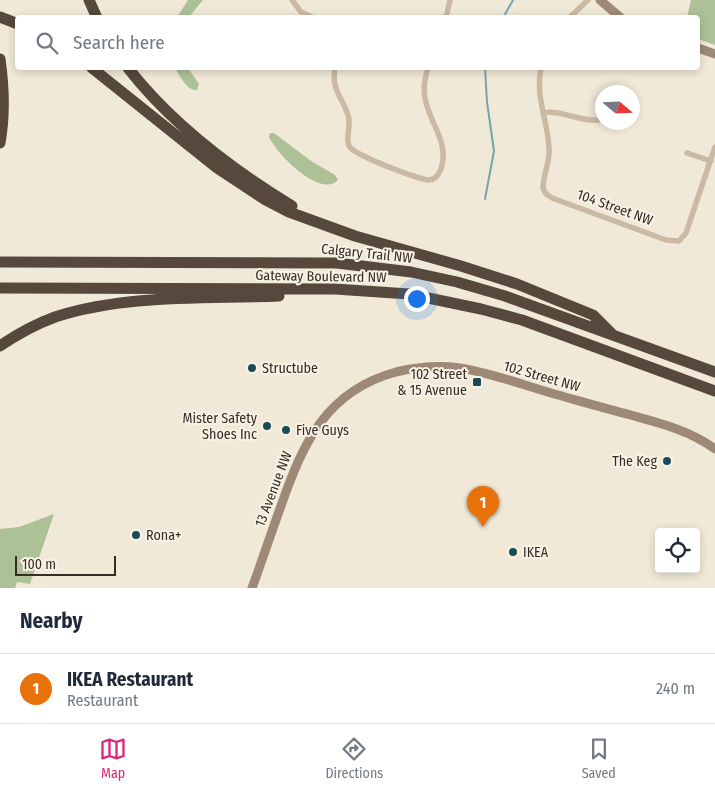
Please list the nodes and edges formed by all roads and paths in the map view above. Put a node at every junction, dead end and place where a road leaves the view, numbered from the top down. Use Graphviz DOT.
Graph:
graph roads {
  1 [pos="89,0"];
  2 [pos="292,0"];
  3 [pos="450,0"];
  4 [pos="588,0"];
  5 [pos="600,0"];
  6 [pos="96,15"];
  7 [pos="308,15"];
  8 [pos="447,15"];
  9 [pos="572,15"];
  10 [pos="618,15"];
  11 [pos="0,17"];
  12 [pos="15,23"];
  13 [pos="700,49"];
  14 [pos="715,54"];
  15 [pos="0,59"];
  16 [pos="94,70"];
  17 [pos="130,70"];
  18 [pos="335,70"];
  19 [pos="428,70"];
  20 [pos="541,70"];
  21 [pos="543,113"];
  22 [pos="595,120"];
  23 [pos="0,143"];
  24 [pos="715,147"];
  25 [pos="686,153"];
  26 [pos="710,161"];
  27 [pos="318,224"];
  28 [pos="0,262"];
  29 [pos="335,289"];
  30 [pos="0,290"];
  31 [pos="615,336"];
  32 [pos="0,346"];
  33 [pos="715,372"];
  34 [pos="357,389"];
  35 [pos="715,391"];
  36 [pos="715,449"];
  37 [pos="252,588"];
  1 -- 6 [label="highway"];
  2 -- 7 [label="street"];
  3 -- 8 [label="street"];
  4 -- 9 [label="street"];
  5 -- 10 [label="street"];
  11 -- 12 [label="highway"];
  13 -- 14 [label="street"];
  15 -- 23 [label="highway"];
  16 -- 27 [label="highway"];
  17 -- 27 [label="highway"];
  18 -- 19 [label="street"];
  20 -- 21 [label="street"];
  21 -- 22 [label="street"];
  21 -- 26 [label="street, 104 Street NW"];
  24 -- 26 [label="street"];
  25 -- 26 [label="street"];
  27 -- 31 [label="highway"];
  28 -- 31 [label="highway, Calgary Trail NW"];
  29 -- 30 [label="highway, Gateway Boulevard NW"];
  29 -- 32 [label="highway"];
  29 -- 35 [label="highway, Gateway Boulevard NW"];
  31 -- 33 [label="highway, Calgary Trail NW"];
  34 -- 36 [label="street, 102 Street NW"];
  34 -- 37 [label="street, 13 Avenue NW"];
}
